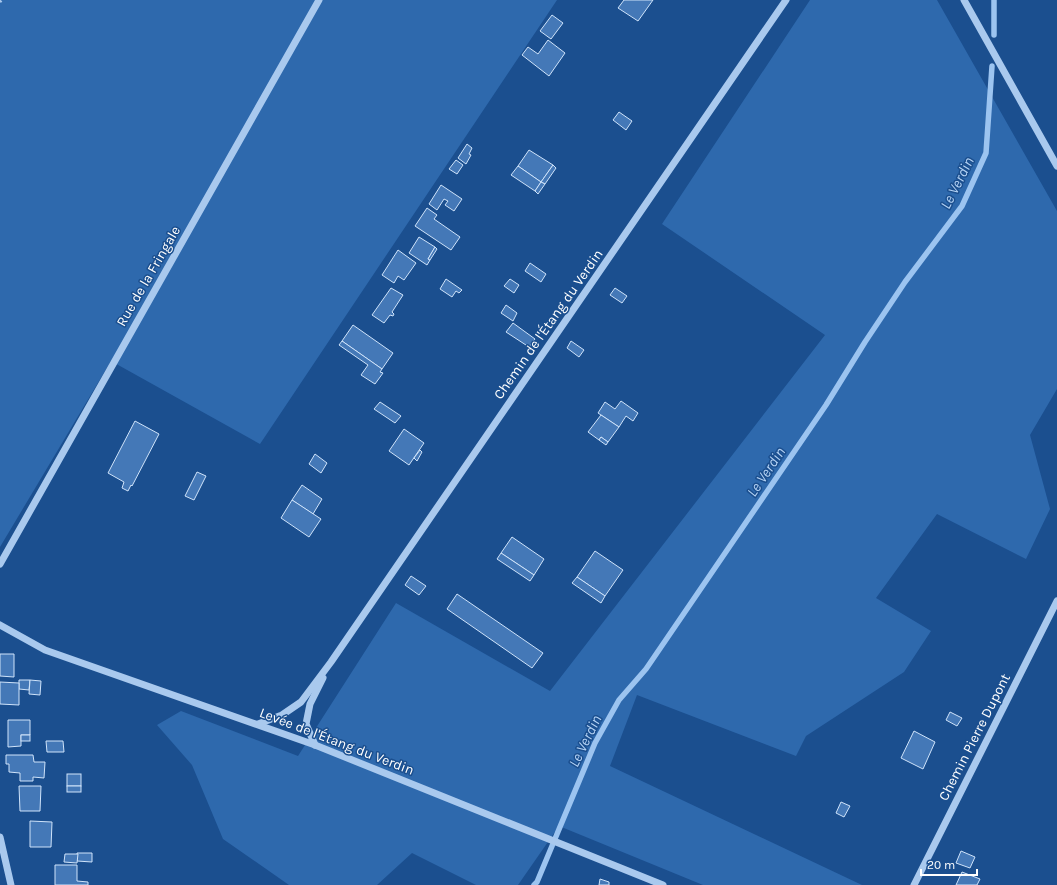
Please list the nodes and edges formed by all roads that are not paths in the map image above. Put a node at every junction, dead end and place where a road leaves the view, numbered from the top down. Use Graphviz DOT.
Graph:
graph roads {
  1 [pos="319,0"];
  2 [pos="786,0"];
  3 [pos="964,0"];
  4 [pos="1057,166"];
  5 [pos="0,564"];
  6 [pos="1057,601"];
  7 [pos="0,625"];
  8 [pos="331,662"];
  9 [pos="258,724"];
  10 [pos="315,745"];
  11 [pos="0,837"];
  12 [pos="11,885"];
  13 [pos="663,885"];
  14 [pos="914,885"];
  1 -- 5 [label="street, Rue de la Fringale"];
  2 -- 8 [label="street, Chemin de l'Étang du Verdin"];
  3 -- 4 [label="street"];
  6 -- 14 [label="street, Chemin Pierre Dupont"];
  7 -- 9 [label="street, Levée de l'Étang du Verdin"];
  8 -- 9 [label="street, Chemin de l'Étang du Verdin"];
  8 -- 10 [label="street, Chemin de l'Étang du Verdin"];
  9 -- 10 [label="street, Levée de l'Étang du Verdin"];
  10 -- 13 [label="street, Levée de l'Étang du Verdin"];
  11 -- 12 [label="street"];
}
